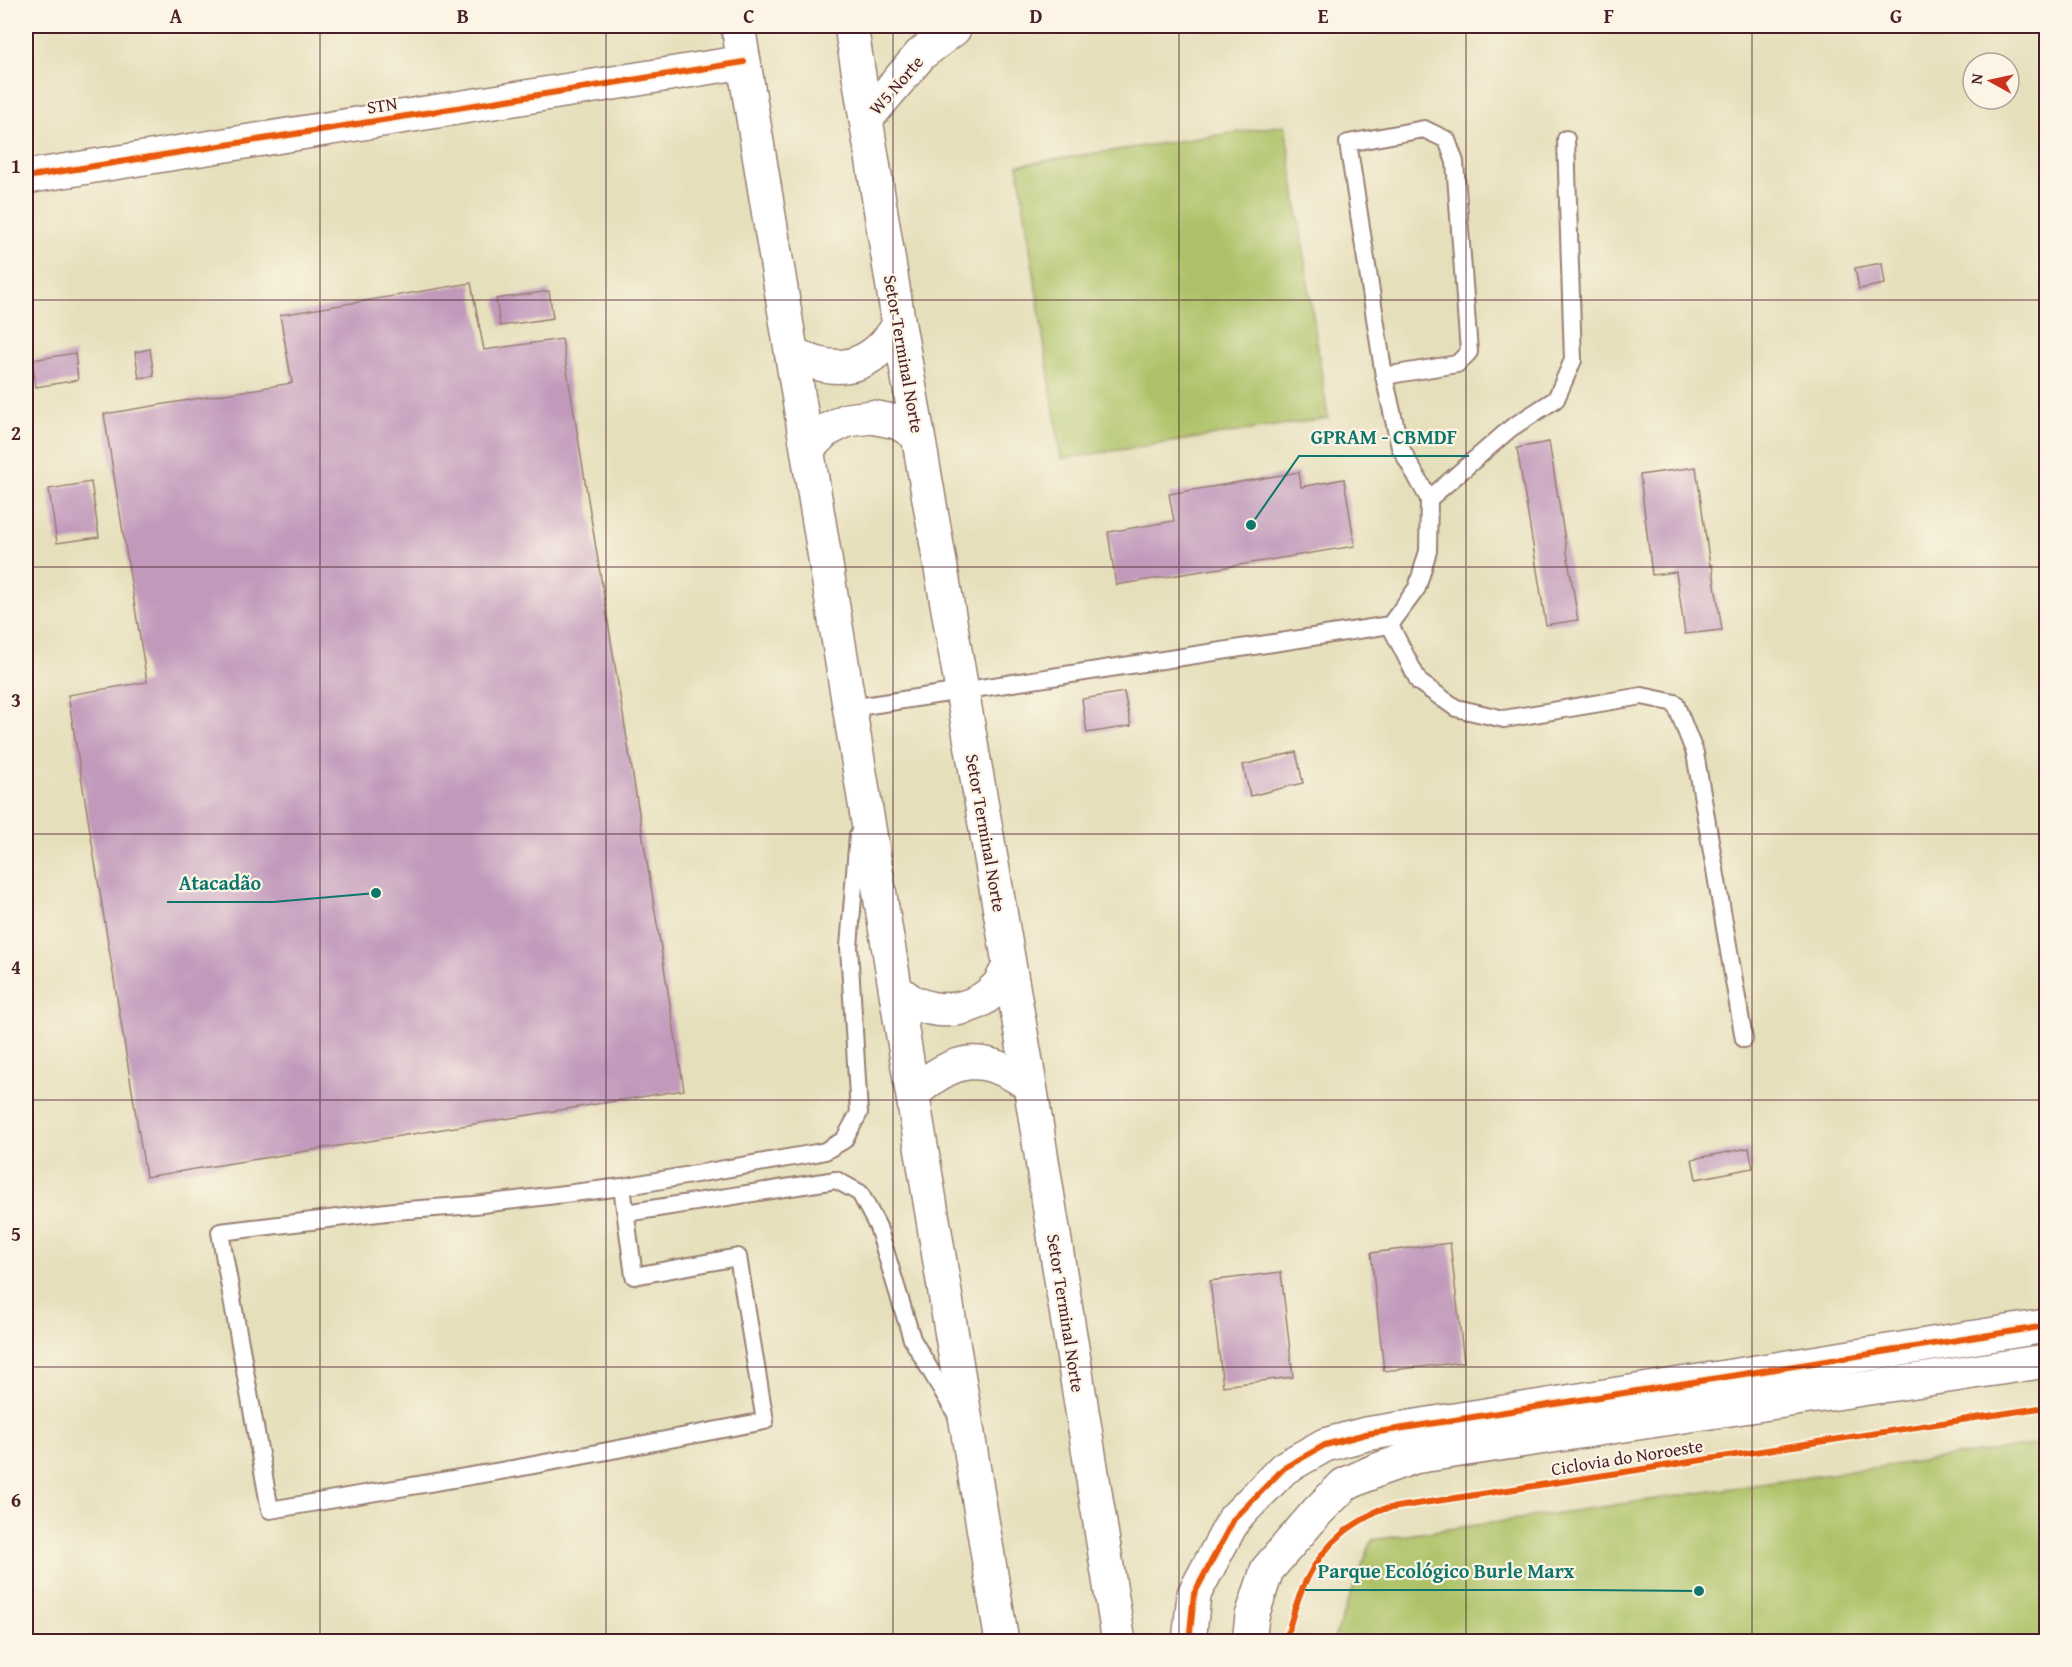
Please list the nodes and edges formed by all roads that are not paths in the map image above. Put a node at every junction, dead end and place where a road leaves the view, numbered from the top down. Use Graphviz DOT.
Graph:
graph roads {
  1 [pos="738,26"];
  2 [pos="851,26"];
  3 [pos="956,27"];
  4 [pos="744,62"];
  5 [pos="866,118"];
  6 [pos="1566,139"];
  7 [pos="26,177"];
  8 [pos="899,325"];
  9 [pos="791,352"];
  10 [pos="1384,376"];
  11 [pos="918,435"];
  12 [pos="807,449"];
  13 [pos="1429,499"];
  14 [pos="1390,625"];
  15 [pos="962,690"];
  16 [pos="851,708"];
  17 [pos="862,786"];
  18 [pos="1009,967"];
  19 [pos="896,990"];
  20 [pos="1744,1039"];
  21 [pos="1030,1085"];
  22 [pos="913,1094"];
  23 [pos="622,1187"];
  24 [pos="626,1212"];
  25 [pos="2046,1326"];
  26 [pos="2046,1361"];
  27 [pos="969,1437"];
  28 [pos="1002,1641"];
  29 [pos="1119,1641"];
  30 [pos="1189,1641"];
  31 [pos="1249,1641"];
  1 -- 4 [label="main road"];
  2 -- 5 [label="main road, Setor Terminal Norte"];
  3 -- 5 [label="main road, W5 Norte"];
  4 -- 7 [label="main road, STN"];
  4 -- 9 [label="main road"];
  5 -- 8 [label="main road, Setor Terminal Norte"];
  6 -- 13 [label="lane"];
  8 -- 9 [label="main road"];
  8 -- 11 [label="main road, Setor Terminal Norte"];
  9 -- 12 [label="main road"];
  10 -- 10 [label="lane"];
  10 -- 13 [label="lane"];
  11 -- 12 [label="main road"];
  11 -- 15 [label="main road, Setor Terminal Norte"];
  12 -- 16 [label="main road"];
  13 -- 14 [label="lane"];
  14 -- 15 [label="lane"];
  14 -- 20 [label="lane"];
  15 -- 16 [label="lane"];
  15 -- 18 [label="main road, Setor Terminal Norte"];
  16 -- 17 [label="main road"];
  17 -- 19 [label="main road"];
  17 -- 23 [label="lane"];
  18 -- 19 [label="main road"];
  18 -- 21 [label="main road, Setor Terminal Norte"];
  19 -- 22 [label="main road"];
  21 -- 22 [label="main road"];
  21 -- 29 [label="main road, Setor Terminal Norte"];
  22 -- 27 [label="main road"];
  23 -- 24 [label="lane"];
  23 -- 24 [label="lane"];
  24 -- 27 [label="lane"];
  25 -- 30 [label="main road"];
  26 -- 31 [label="main road"];
  27 -- 28 [label="main road"];
}
